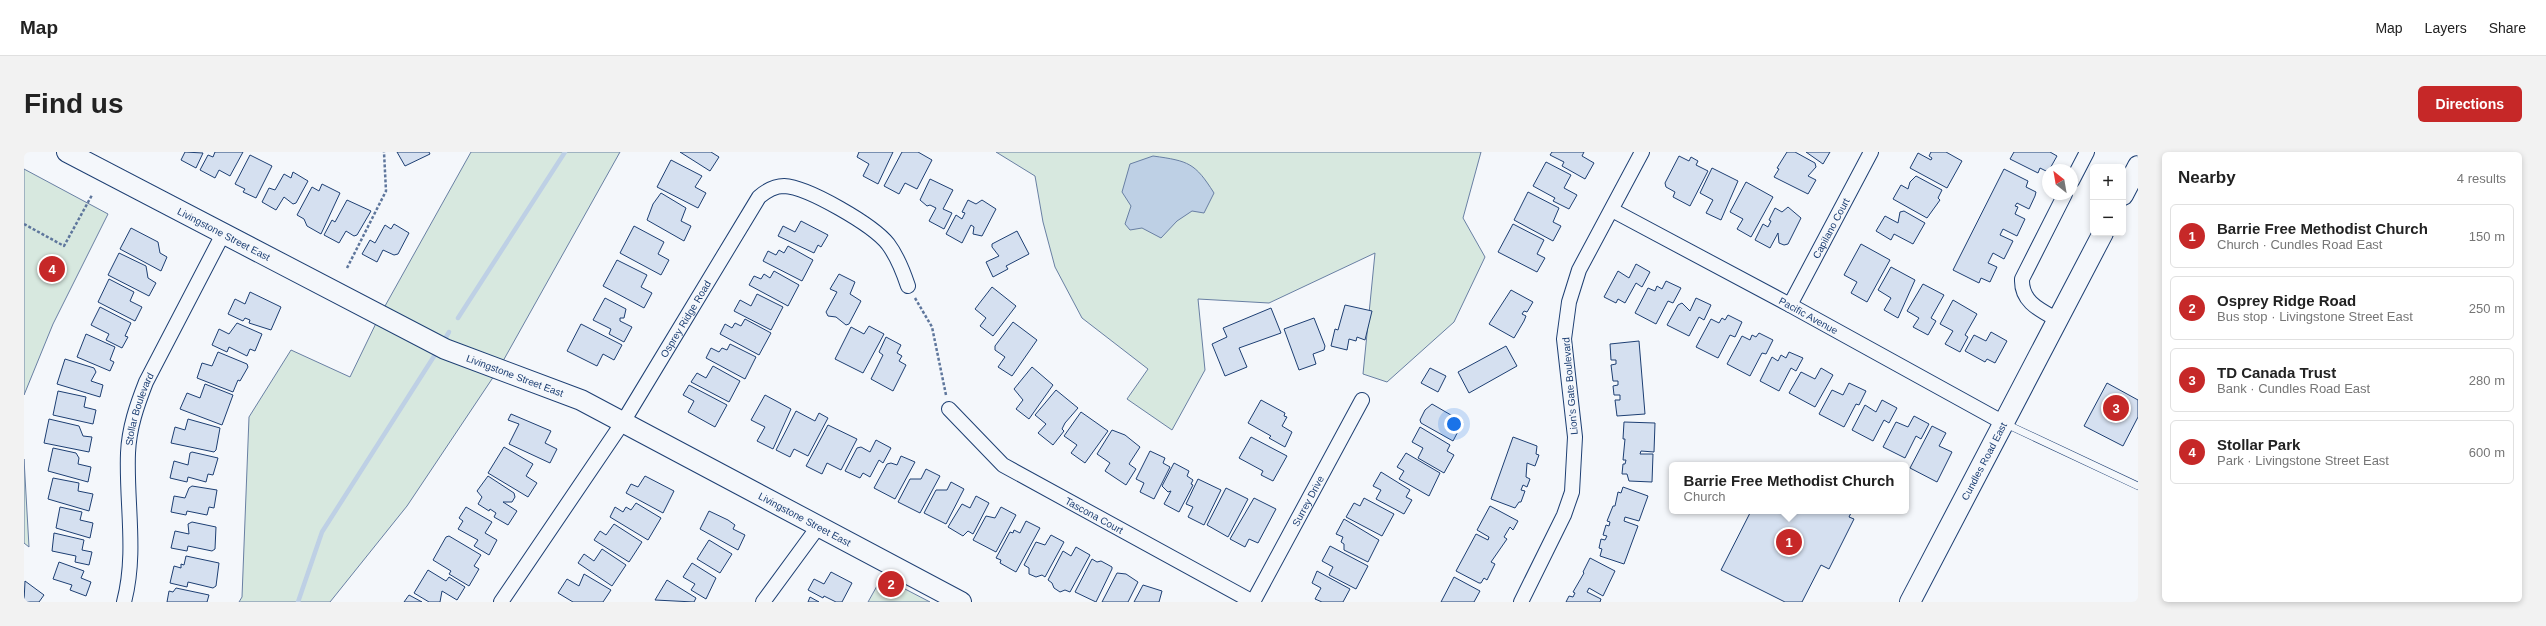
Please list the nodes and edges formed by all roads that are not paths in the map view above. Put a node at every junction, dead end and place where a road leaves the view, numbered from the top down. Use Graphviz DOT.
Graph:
graph roads {
  1 [pos="67,152"];
  2 [pos="1642,152"];
  3 [pos="1871,152"];
  4 [pos="2087,152"];
  5 [pos="2138,166"];
  6 [pos="2078,169"];
  7 [pos="2126,189"];
  8 [pos="2062,200"];
  9 [pos="1612,210"];
  10 [pos="224,234"];
  11 [pos="2101,236"];
  12 [pos="908,286"];
  13 [pos="1790,305"];
  14 [pos="2058,320"];
  15 [pos="1362,400"];
  16 [pos="950,409"];
  17 [pos="623,422"];
  18 [pos="2004,423"];
  19 [pos="2138,486"];
  20 [pos="818,527"];
  21 [pos="124,602"];
  22 [pos="501,602"];
  23 [pos="763,602"];
  24 [pos="961,602"];
  25 [pos="1253,602"];
  26 [pos="1521,602"];
  27 [pos="1910,602"];
  1 -- 10 [label="street, Livingstone Street East"];
  2 -- 9 [label="street, Lion's Gate Boulevard"];
  3 -- 13 [label="street, Capilano Court"];
  4 -- 6 [label="street"];
  5 -- 7 [label="street"];
  8 -- 14 [label="street"];
  9 -- 13 [label="street, Pacific Avenue"];
  9 -- 26 [label="street, Lion's Gate Boulevard"];
  10 -- 17 [label="street, Livingstone Street East"];
  10 -- 21 [label="street, Stollar Boulevard"];
  11 -- 14 [label="street, Cundles Road East"];
  12 -- 17 [label="street, Osprey Ridge Road"];
  13 -- 18 [label="street, Pacific Avenue"];
  14 -- 18 [label="street, Cundles Road East"];
  15 -- 25 [label="street, Surrey Drive"];
  16 -- 25 [label="street, Tascona Court"];
  17 -- 20 [label="street, Livingstone Street East"];
  17 -- 22 [label="street, Osprey Ridge Road"];
  18 -- 19 [label="lane"];
  18 -- 27 [label="street, Cundles Road East"];
  20 -- 23 [label="street"];
  20 -- 24 [label="street, Livingstone Street East"];
}
